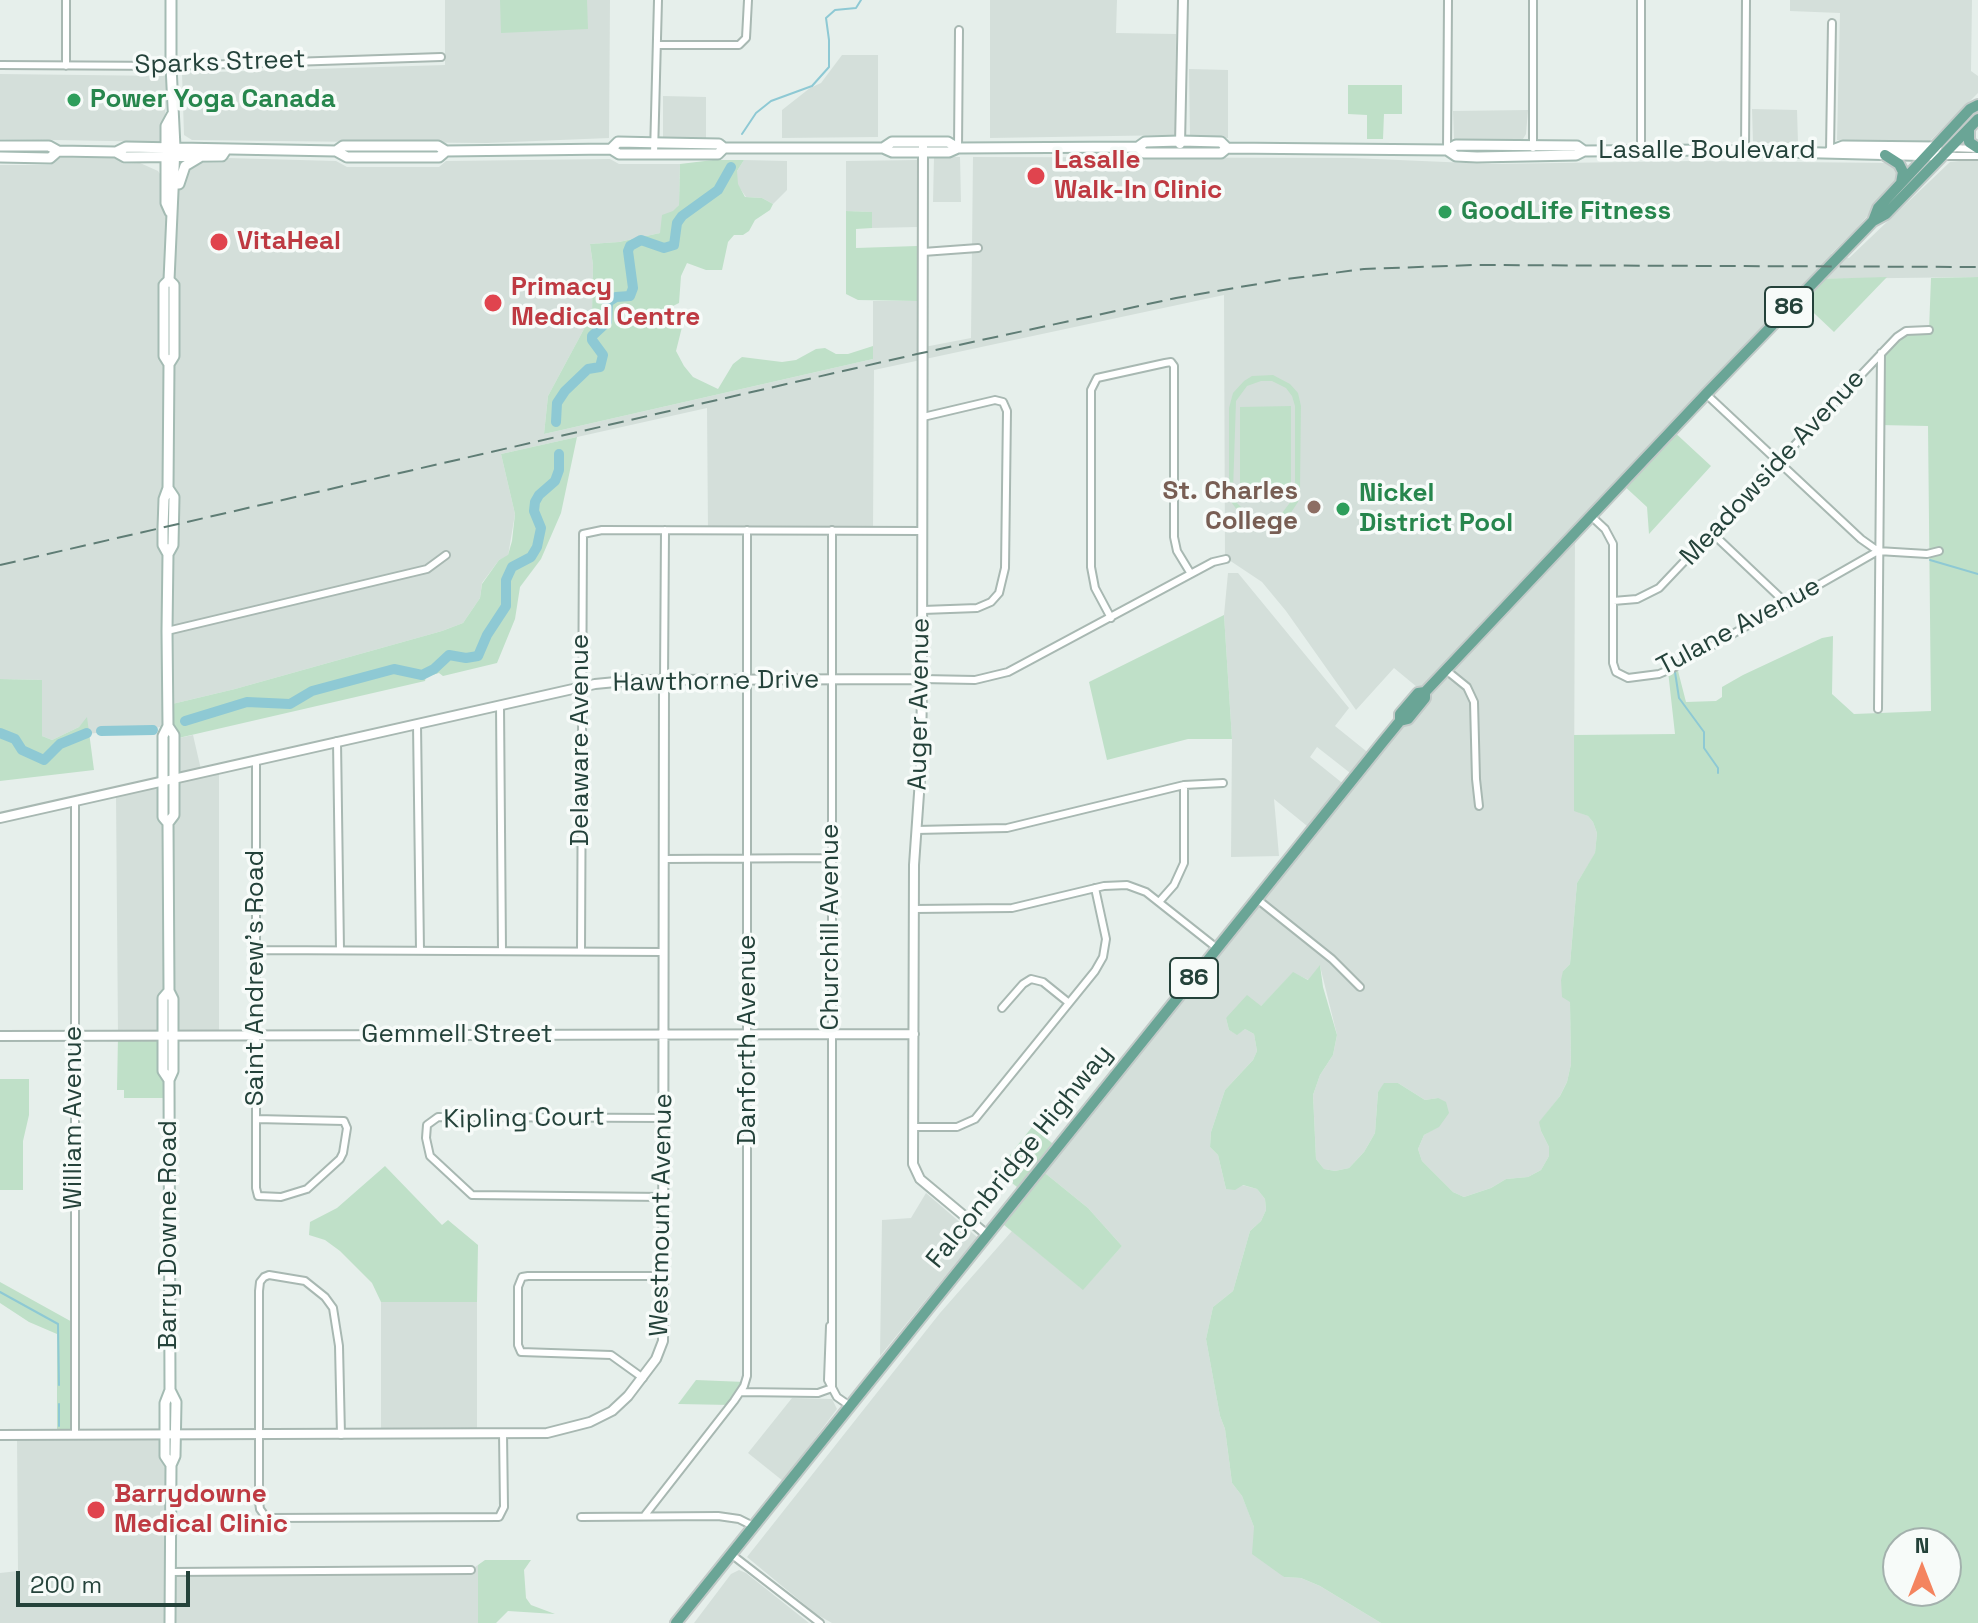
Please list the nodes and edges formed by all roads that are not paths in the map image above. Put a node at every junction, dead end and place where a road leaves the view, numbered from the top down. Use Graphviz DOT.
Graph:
graph roads {
  1 [pos="66,0"];
  2 [pos="171,0"];
  3 [pos="658,0"];
  4 [pos="748,0"];
  5 [pos="1183,0"];
  6 [pos="1448,0"];
  7 [pos="1533,0"];
  8 [pos="1641,0"];
  9 [pos="1746,0"];
  10 [pos="1832,23"];
  11 [pos="959,30"];
  12 [pos="658,45"];
  13 [pos="441,57"];
  14 [pos="0,65"];
  15 [pos="66,66"];
  16 [pos="171,66"];
  17 [pos="1978,105"];
  18 [pos="1978,119"];
  19 [pos="1969,129"];
  20 [pos="1180,141"];
  21 [pos="655,143"];
  22 [pos="0,146"];
  23 [pos="923,147"];
  24 [pos="1138,147"];
  25 [pos="724,148"];
  26 [pos="958,148"];
  27 [pos="1227,148"];
  28 [pos="611,149"];
  29 [pos="1978,149"];
  30 [pos="226,150"];
  31 [pos="1447,150"];
  32 [pos="58,151"];
  33 [pos="1533,151"];
  34 [pos="1641,151"];
  35 [pos="1830,151"];
  36 [pos="1939,151"];
  37 [pos="116,152"];
  38 [pos="170,152"];
  39 [pos="1745,152"];
  40 [pos="1180,153"];
  41 [pos="654,154"];
  42 [pos="1885,155"];
  43 [pos="203,156"];
  44 [pos="1978,156"];
  45 [pos="0,157"];
  46 [pos="141,157"];
  47 [pos="166,174"];
  48 [pos="1901,184"];
  49 [pos="174,199"];
  50 [pos="170,212"];
  51 [pos="1873,221"];
  52 [pos="978,248"];
  53 [pos="923,252"];
  54 [pos="1929,330"];
  55 [pos="1881,353"];
  56 [pos="1706,394"];
  57 [pos="923,417"];
  58 [pos="1778,462"];
  59 [pos="1591,516"];
  60 [pos="665,530"];
  61 [pos="747,530"];
  62 [pos="832,530"];
  63 [pos="922,531"];
  64 [pos="1712,533"];
  65 [pos="1878,551"];
  66 [pos="1939,551"];
  67 [pos="446,555"];
  68 [pos="1226,559"];
  69 [pos="1191,574"];
  70 [pos="1613,601"];
  71 [pos="1786,603"];
  72 [pos="923,610"];
  73 [pos="1111,618"];
  74 [pos="167,631"];
  75 [pos="1446,670"];
  76 [pos="922,679"];
  77 [pos="664,680"];
  78 [pos="747,681"];
  79 [pos="832,681"];
  80 [pos="581,687"];
  81 [pos="500,705"];
  82 [pos="1878,709"];
  83 [pos="417,724"];
  84 [pos="337,741"];
  85 [pos="256,761"];
  86 [pos="168,782"];
  87 [pos="1223,783"];
  88 [pos="1184,785"];
  89 [pos="75,802"];
  90 [pos="1479,806"];
  91 [pos="0,818"];
  92 [pos="916,830"];
  93 [pos="832,858"];
  94 [pos="664,859"];
  95 [pos="748,859"];
  96 [pos="1095,888"];
  97 [pos="1257,899"];
  98 [pos="1159,902"];
  99 [pos="914,909"];
  100 [pos="1218,949"];
  101 [pos="256,950"];
  102 [pos="340,950"];
  103 [pos="420,951"];
  104 [pos="502,951"];
  105 [pos="581,951"];
  106 [pos="664,952"];
  107 [pos="1360,987"];
  108 [pos="1069,1003"];
  109 [pos="1002,1008"];
  110 [pos="665,1034"];
  111 [pos="748,1034"];
  112 [pos="831,1034"];
  113 [pos="914,1034"];
  114 [pos="256,1035"];
  115 [pos="0,1036"];
  116 [pos="74,1036"];
  117 [pos="168,1036"];
  118 [pos="664,1118"];
  119 [pos="256,1119"];
  120 [pos="914,1127"];
  121 [pos="664,1197"];
  122 [pos="986,1234"];
  123 [pos="664,1276"];
  124 [pos="643,1378"];
  125 [pos="832,1388"];
  126 [pos="741,1392"];
  127 [pos="850,1406"];
  128 [pos="503,1433"];
  129 [pos="260,1434"];
  130 [pos="0,1435"];
  131 [pos="75,1435"];
  132 [pos="170,1435"];
  133 [pos="341,1435"];
  134 [pos="645,1515"];
  135 [pos="581,1517"];
  136 [pos="753,1526"];
  137 [pos="731,1554"];
  138 [pos="471,1570"];
  139 [pos="170,1572"];
  140 [pos="170,1623"];
  141 [pos="676,1623"];
  142 [pos="820,1623"];
  1 -- 15 [label="street"];
  2 -- 16 [label="main road, Barry Downe Road"];
  3 -- 12 [label="street"];
  4 -- 12 [label="street"];
  5 -- 20 [label="street"];
  6 -- 31 [label="street"];
  7 -- 33 [label="street"];
  8 -- 34 [label="street"];
  9 -- 39 [label="street"];
  10 -- 35 [label="street"];
  11 -- 26 [label="street"];
  12 -- 21 [label="street"];
  13 -- 16 [label="street, Sparks Street"];
  14 -- 15 [label="street, Sparks Street"];
  15 -- 16 [label="street, Sparks Street"];
  16 -- 38 [label="main road, Barry Downe Road"];
  17 -- 36 [label="main road, Falconbridge Highway / 86"];
  18 -- 19 [label="main road, Falconbridge Highway / 86"];
  19 -- 29 [label="main road"];
  19 -- 36 [label="main road, Falconbridge Highway / 86"];
  20 -- 24 [label="main road, Lasalle Boulevard"];
  20 -- 27 [label="main road, Lasalle Boulevard"];
  20 -- 40 [label="street"];
  21 -- 25 [label="main road, Lasalle Boulevard"];
  21 -- 28 [label="main road, Lasalle Boulevard"];
  21 -- 41 [label="street"];
  22 -- 32 [label="main road, Lasalle Boulevard"];
  23 -- 25 [label="main road, Lasalle Boulevard"];
  23 -- 26 [label="main road, Lasalle Boulevard"];
  23 -- 53 [label="street, Auger Avenue"];
  24 -- 26 [label="main road, Lasalle Boulevard"];
  24 -- 40 [label="main road, Lasalle Boulevard"];
  25 -- 41 [label="main road, Lasalle Boulevard"];
  27 -- 31 [label="main road, Lasalle Boulevard"];
  27 -- 40 [label="main road, Lasalle Boulevard"];
  28 -- 30 [label="main road, Lasalle Boulevard"];
  28 -- 41 [label="main road, Lasalle Boulevard"];
  29 -- 36 [label="street, Lasalle Boulevard"];
  30 -- 38 [label="main road, Lasalle Boulevard"];
  30 -- 43 [label="main road, Lasalle Boulevard"];
  31 -- 33 [label="main road, Lasalle Boulevard"];
  32 -- 37 [label="main road, Lasalle Boulevard"];
  32 -- 45 [label="main road, Lasalle Boulevard"];
  33 -- 34 [label="main road, Lasalle Boulevard"];
  34 -- 39 [label="main road, Lasalle Boulevard"];
  35 -- 36 [label="main road, Lasalle Boulevard"];
  35 -- 39 [label="main road, Lasalle Boulevard"];
  35 -- 42 [label="main road, Lasalle Boulevard"];
  36 -- 42 [label="main road, Lasalle Boulevard"];
  36 -- 44 [label="street, Lasalle Boulevard"];
  36 -- 48 [label="main road, Falconbridge Highway / 86"];
  36 -- 51 [label="main road, Falconbridge Highway / 86"];
  37 -- 38 [label="main road, Lasalle Boulevard"];
  37 -- 46 [label="main road, Lasalle Boulevard"];
  38 -- 43 [label="main road, Lasalle Boulevard"];
  38 -- 46 [label="main road, Lasalle Boulevard"];
  38 -- 47 [label="main road, Barry Downe Road"];
  38 -- 49 [label="main road, Barry Downe Road"];
  42 -- 48 [label="main road"];
  43 -- 49 [label="main road"];
  46 -- 47 [label="main road"];
  47 -- 50 [label="main road, Barry Downe Road"];
  48 -- 51 [label="main road, Falconbridge Highway / 86"];
  49 -- 50 [label="main road, Barry Downe Road"];
  50 -- 74 [label="main road, Barry Downe Road"];
  51 -- 56 [label="main road, Falconbridge Highway / 86"];
  52 -- 53 [label="street"];
  53 -- 57 [label="street, Auger Avenue"];
  54 -- 55 [label="street, Meadowside Avenue"];
  55 -- 58 [label="street, Meadowside Avenue"];
  55 -- 65 [label="street"];
  56 -- 58 [label="street"];
  56 -- 59 [label="main road, Falconbridge Highway / 86"];
  57 -- 63 [label="street, Auger Avenue"];
  57 -- 72 [label="street"];
  58 -- 64 [label="street, Meadowside Avenue"];
  58 -- 65 [label="street"];
  59 -- 70 [label="street, Tulane Avenue"];
  59 -- 75 [label="main road, Falconbridge Highway / 86"];
  60 -- 61 [label="street"];
  60 -- 77 [label="street, Westmount Avenue"];
  60 -- 80 [label="street, Delaware Avenue"];
  61 -- 62 [label="street"];
  61 -- 78 [label="street, Danforth Avenue"];
  62 -- 63 [label="street"];
  62 -- 79 [label="street, Churchill Avenue"];
  63 -- 72 [label="street, Auger Avenue"];
  64 -- 70 [label="street, Meadowside Avenue"];
  64 -- 71 [label="street"];
  65 -- 66 [label="street"];
  65 -- 71 [label="street, Tulane Avenue"];
  65 -- 82 [label="street"];
  67 -- 74 [label="street"];
  68 -- 69 [label="street, Hawthorne Drive"];
  69 -- 73 [label="street, Hawthorne Drive"];
  69 -- 73 [label="street"];
  70 -- 71 [label="street, Tulane Avenue"];
  72 -- 76 [label="street, Auger Avenue"];
  73 -- 76 [label="street, Hawthorne Drive"];
  74 -- 86 [label="main road, Barry Downe Road"];
  75 -- 90 [label="street"];
  75 -- 97 [label="main road, Falconbridge Highway / 86"];
  76 -- 79 [label="street, Hawthorne Drive"];
  76 -- 92 [label="street, Auger Avenue"];
  77 -- 78 [label="street, Hawthorne Drive"];
  77 -- 80 [label="street, Hawthorne Drive"];
  77 -- 94 [label="street, Westmount Avenue"];
  78 -- 79 [label="street, Hawthorne Drive"];
  78 -- 95 [label="street, Danforth Avenue"];
  79 -- 93 [label="street, Churchill Avenue"];
  80 -- 81 [label="street, Hawthorne Drive"];
  80 -- 105 [label="street, Delaware Avenue"];
  81 -- 83 [label="street, Hawthorne Drive"];
  81 -- 104 [label="street"];
  83 -- 84 [label="street, Hawthorne Drive"];
  83 -- 103 [label="street"];
  84 -- 85 [label="street, Hawthorne Drive"];
  84 -- 102 [label="street"];
  85 -- 86 [label="street, Hawthorne Drive"];
  85 -- 101 [label="street, Saint Andrew's Road"];
  86 -- 89 [label="street, Hawthorne Drive"];
  86 -- 117 [label="main road, Barry Downe Road"];
  87 -- 88 [label="street"];
  88 -- 92 [label="street"];
  88 -- 98 [label="street"];
  89 -- 91 [label="street, Hawthorne Drive"];
  89 -- 116 [label="street, William Avenue"];
  92 -- 99 [label="street, Auger Avenue"];
  93 -- 95 [label="street"];
  93 -- 112 [label="street, Churchill Avenue"];
  94 -- 95 [label="street"];
  94 -- 106 [label="street, Westmount Avenue"];
  95 -- 111 [label="street, Danforth Avenue"];
  96 -- 98 [label="street"];
  96 -- 99 [label="street"];
  96 -- 108 [label="street"];
  97 -- 100 [label="main road, Falconbridge Highway / 86"];
  97 -- 107 [label="street"];
  98 -- 100 [label="street"];
  99 -- 113 [label="street, Auger Avenue"];
  100 -- 122 [label="main road, Falconbridge Highway / 86"];
  101 -- 102 [label="street"];
  101 -- 114 [label="street, Saint Andrew's Road"];
  102 -- 103 [label="street"];
  103 -- 104 [label="street"];
  104 -- 105 [label="street"];
  105 -- 106 [label="street"];
  106 -- 110 [label="street, Westmount Avenue"];
  108 -- 109 [label="street"];
  108 -- 120 [label="street"];
  110 -- 111 [label="street, Gemmell Street"];
  110 -- 114 [label="street, Gemmell Street"];
  110 -- 118 [label="street, Westmount Avenue"];
  111 -- 112 [label="street, Gemmell Street"];
  111 -- 126 [label="street, Danforth Avenue"];
  112 -- 113 [label="street, Gemmell Street"];
  112 -- 125 [label="street, Churchill Avenue"];
  113 -- 120 [label="street, Auger Avenue"];
  114 -- 117 [label="street, Gemmell Street"];
  114 -- 119 [label="street, Saint Andrew's Road"];
  115 -- 116 [label="street, Gemmell Street"];
  116 -- 117 [label="street, Gemmell Street"];
  116 -- 131 [label="street, William Avenue"];
  117 -- 132 [label="main road, Barry Downe Road"];
  118 -- 121 [label="street, Westmount Avenue"];
  118 -- 121 [label="street, Kipling Court"];
  119 -- 119 [label="street, Saint Andrew's Road"];
  120 -- 122 [label="street, Auger Avenue"];
  121 -- 123 [label="street, Westmount Avenue"];
  122 -- 127 [label="main road, Falconbridge Highway / 86"];
  123 -- 124 [label="street, Westmount Avenue"];
  123 -- 124 [label="street"];
  124 -- 128 [label="street, Westmount Avenue"];
  125 -- 126 [label="street"];
  125 -- 127 [label="street"];
  126 -- 134 [label="street, Danforth Avenue"];
  127 -- 136 [label="main road, Falconbridge Highway / 86"];
  128 -- 129 [label="street"];
  128 -- 133 [label="street, Westmount Avenue"];
  129 -- 132 [label="street, Westmount Avenue"];
  129 -- 133 [label="street, Westmount Avenue"];
  129 -- 133 [label="street"];
  130 -- 131 [label="street, Westmount Avenue"];
  131 -- 132 [label="street, Westmount Avenue"];
  132 -- 139 [label="main road, Barry Downe Road"];
  134 -- 135 [label="street"];
  134 -- 136 [label="street"];
  136 -- 137 [label="main road, Falconbridge Highway / 86"];
  137 -- 141 [label="main road, Falconbridge Highway / 86"];
  137 -- 142 [label="street"];
  138 -- 139 [label="street"];
  139 -- 140 [label="main road, Barry Downe Road"];
}
